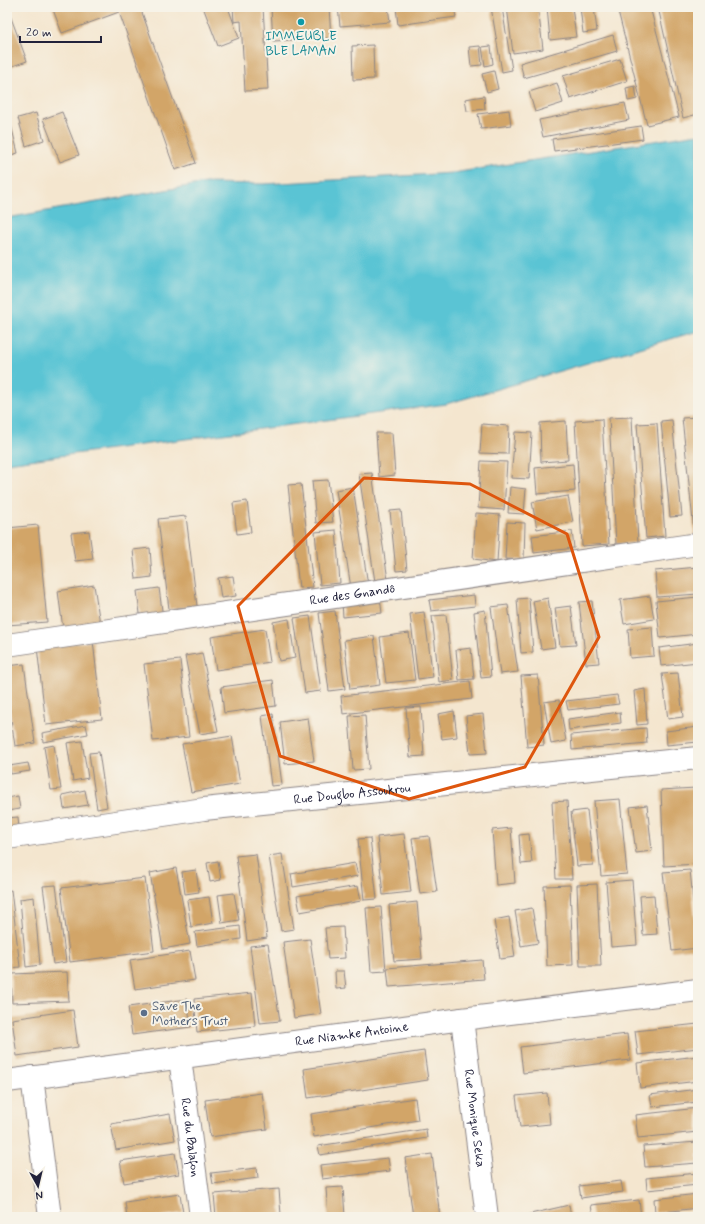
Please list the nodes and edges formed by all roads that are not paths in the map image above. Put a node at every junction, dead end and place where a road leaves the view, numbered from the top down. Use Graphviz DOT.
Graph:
graph roads {
  1 [pos="698,544"];
  2 [pos="7,645"];
  3 [pos="698,758"];
  4 [pos="7,838"];
  5 [pos="698,990"];
  6 [pos="462,1019"];
  7 [pos="180,1058"];
  8 [pos="32,1077"];
  9 [pos="7,1081"];
  10 [pos="50,1217"];
  11 [pos="201,1217"];
  12 [pos="487,1217"];
  1 -- 2 [label="street, Rue des Gnandô"];
  3 -- 4 [label="street, Rue Dougbo Assoukrou"];
  5 -- 6 [label="street, Rue Niamke Antoine"];
  6 -- 7 [label="street, Rue Niamke Antoine"];
  6 -- 12 [label="street, Rue Monique Seka"];
  7 -- 8 [label="street, Rue Niamke Antoine"];
  7 -- 11 [label="street, Rue du Balafon"];
  8 -- 9 [label="street, Rue Niamke Antoine"];
  8 -- 10 [label="street"];
}
